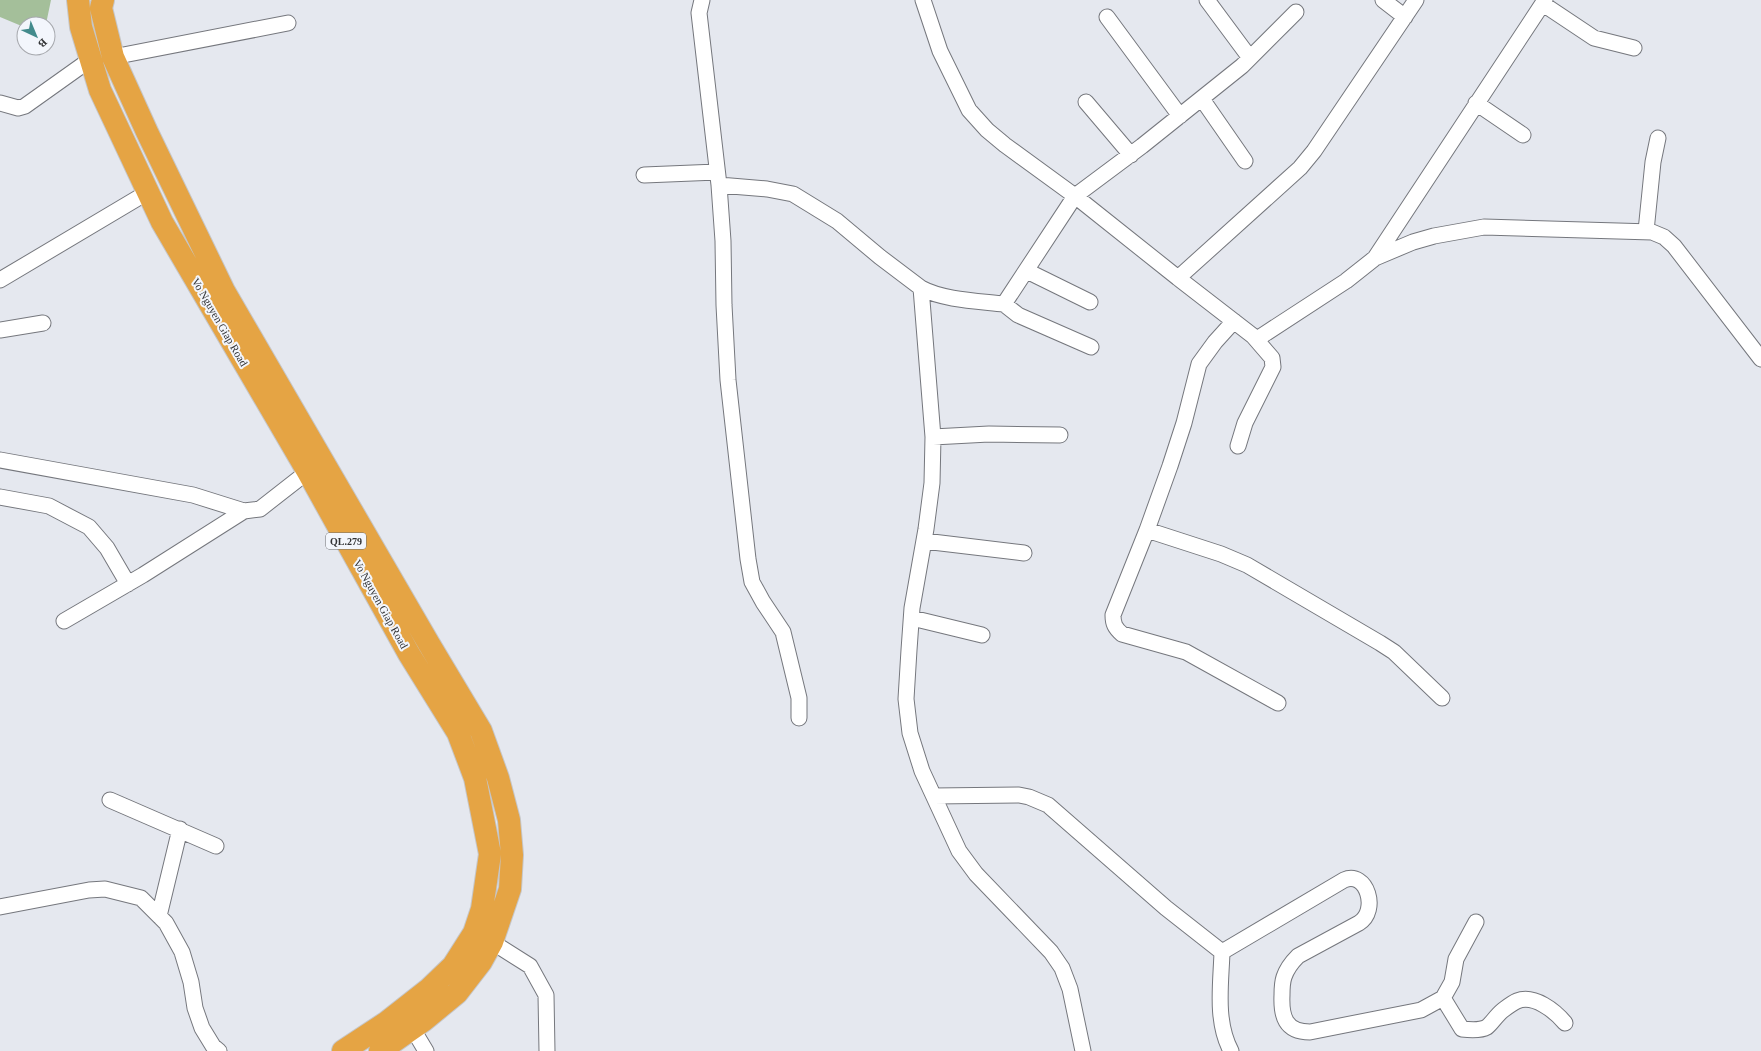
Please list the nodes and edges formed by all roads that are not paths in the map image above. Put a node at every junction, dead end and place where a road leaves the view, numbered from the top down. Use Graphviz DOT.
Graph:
graph roads {
  1 [pos="78,0"];
  2 [pos="103,0"];
  3 [pos="702,0"];
  4 [pos="923,0"];
  5 [pos="1383,0"];
  6 [pos="1416,0"];
  7 [pos="1213,2"];
  8 [pos="1544,2"];
  9 [pos="1296,12"];
  10 [pos="1405,17"];
  11 [pos="1108,18"];
  12 [pos="288,23"];
  13 [pos="1634,48"];
  14 [pos="113,56"];
  15 [pos="1250,58"];
  16 [pos="91,59"];
  17 [pos="1202,99"];
  18 [pos="1086,102"];
  19 [pos="0,103"];
  20 [pos="1476,103"];
  21 [pos="1180,116"];
  22 [pos="1523,135"];
  23 [pos="1658,138"];
  24 [pos="1131,155"];
  25 [pos="1245,161"];
  26 [pos="644,176"];
  27 [pos="718,178"];
  28 [pos="148,192"];
  29 [pos="1075,196"];
  30 [pos="1646,231"];
  31 [pos="1375,258"];
  32 [pos="1027,271"];
  33 [pos="1178,278"];
  34 [pos="0,280"];
  35 [pos="921,288"];
  36 [pos="1090,302"];
  37 [pos="1004,304"];
  38 [pos="1234,321"];
  39 [pos="43,322"];
  40 [pos="0,330"];
  41 [pos="1257,339"];
  42 [pos="1091,347"];
  43 [pos="1761,359"];
  44 [pos="1060,435"];
  45 [pos="933,437"];
  46 [pos="1238,446"];
  47 [pos="0,460"];
  48 [pos="315,466"];
  49 [pos="0,497"];
  50 [pos="244,511"];
  51 [pos="1147,530"];
  52 [pos="924,541"];
  53 [pos="1024,553"];
  54 [pos="128,584"];
  55 [pos="912,618"];
  56 [pos="64,621"];
  57 [pos="982,635"];
  58 [pos="1442,698"];
  59 [pos="1278,703"];
  60 [pos="799,718"];
  61 [pos="934,796"];
  62 [pos="110,800"];
  63 [pos="180,829"];
  64 [pos="216,846"];
  65 [pos="0,907"];
  66 [pos="159,916"];
  67 [pos="1476,922"];
  68 [pos="492,942"];
  69 [pos="1222,952"];
  70 [pos="1443,998"];
  71 [pos="407,1019"];
  72 [pos="1565,1023"];
  73 [pos="219,1051"];
  74 [pos="343,1051"];
  75 [pos="380,1051"];
  76 [pos="426,1051"];
  77 [pos="547,1051"];
  78 [pos="1083,1051"];
  79 [pos="1231,1051"];
  1 -- 16 [label="highway, Vo Nguyen Giap Road / QL.279"];
  2 -- 14 [label="highway, Vo Nguyen Giap Road / QL.279"];
  3 -- 27 [label="street"];
  4 -- 29 [label="street"];
  5 -- 10 [label="street"];
  6 -- 10 [label="street"];
  7 -- 15 [label="street"];
  8 -- 13 [label="street"];
  8 -- 20 [label="street"];
  9 -- 15 [label="street"];
  10 -- 33 [label="street"];
  11 -- 21 [label="street"];
  12 -- 14 [label="street"];
  14 -- 48 [label="highway, Vo Nguyen Giap Road / QL.279"];
  15 -- 17 [label="street"];
  16 -- 19 [label="street"];
  16 -- 28 [label="highway, Vo Nguyen Giap Road / QL.279"];
  17 -- 21 [label="street"];
  17 -- 25 [label="street"];
  18 -- 24 [label="street"];
  20 -- 22 [label="street"];
  20 -- 31 [label="street"];
  21 -- 24 [label="street"];
  23 -- 30 [label="street"];
  24 -- 29 [label="street"];
  26 -- 27 [label="street"];
  27 -- 35 [label="street"];
  27 -- 60 [label="street"];
  28 -- 34 [label="street"];
  28 -- 48 [label="highway, Vo Nguyen Giap Road / QL.279"];
  29 -- 32 [label="street"];
  29 -- 33 [label="street"];
  30 -- 31 [label="street"];
  30 -- 43 [label="street"];
  31 -- 41 [label="street"];
  32 -- 36 [label="street"];
  32 -- 37 [label="street"];
  33 -- 38 [label="street"];
  35 -- 37 [label="street"];
  35 -- 45 [label="street"];
  37 -- 42 [label="street"];
  38 -- 41 [label="street"];
  38 -- 51 [label="street"];
  39 -- 40 [label="street"];
  41 -- 46 [label="street"];
  44 -- 45 [label="street"];
  45 -- 52 [label="street"];
  47 -- 50 [label="street"];
  48 -- 50 [label="street"];
  48 -- 68 [label="highway, Vo Nguyen Giap Road / QL.279"];
  48 -- 71 [label="highway, Vo Nguyen Giap Road / QL.279"];
  49 -- 54 [label="street"];
  50 -- 54 [label="street"];
  51 -- 58 [label="street"];
  51 -- 59 [label="street"];
  52 -- 53 [label="street"];
  52 -- 55 [label="street"];
  54 -- 56 [label="street"];
  55 -- 57 [label="street"];
  55 -- 61 [label="street"];
  61 -- 69 [label="street"];
  61 -- 78 [label="street"];
  62 -- 63 [label="street"];
  63 -- 64 [label="street"];
  63 -- 66 [label="street"];
  65 -- 66 [label="street"];
  66 -- 73 [label="street"];
  67 -- 70 [label="street"];
  68 -- 71 [label="highway, Vo Nguyen Giap Road / QL.279"];
  68 -- 77 [label="street"];
  69 -- 70 [label="street"];
  69 -- 79 [label="street"];
  70 -- 72 [label="street"];
  71 -- 74 [label="highway, Vo Nguyen Giap Road / QL.279"];
  71 -- 75 [label="highway, Vo Nguyen Giap Road / QL.279"];
  71 -- 76 [label="street"];
}
